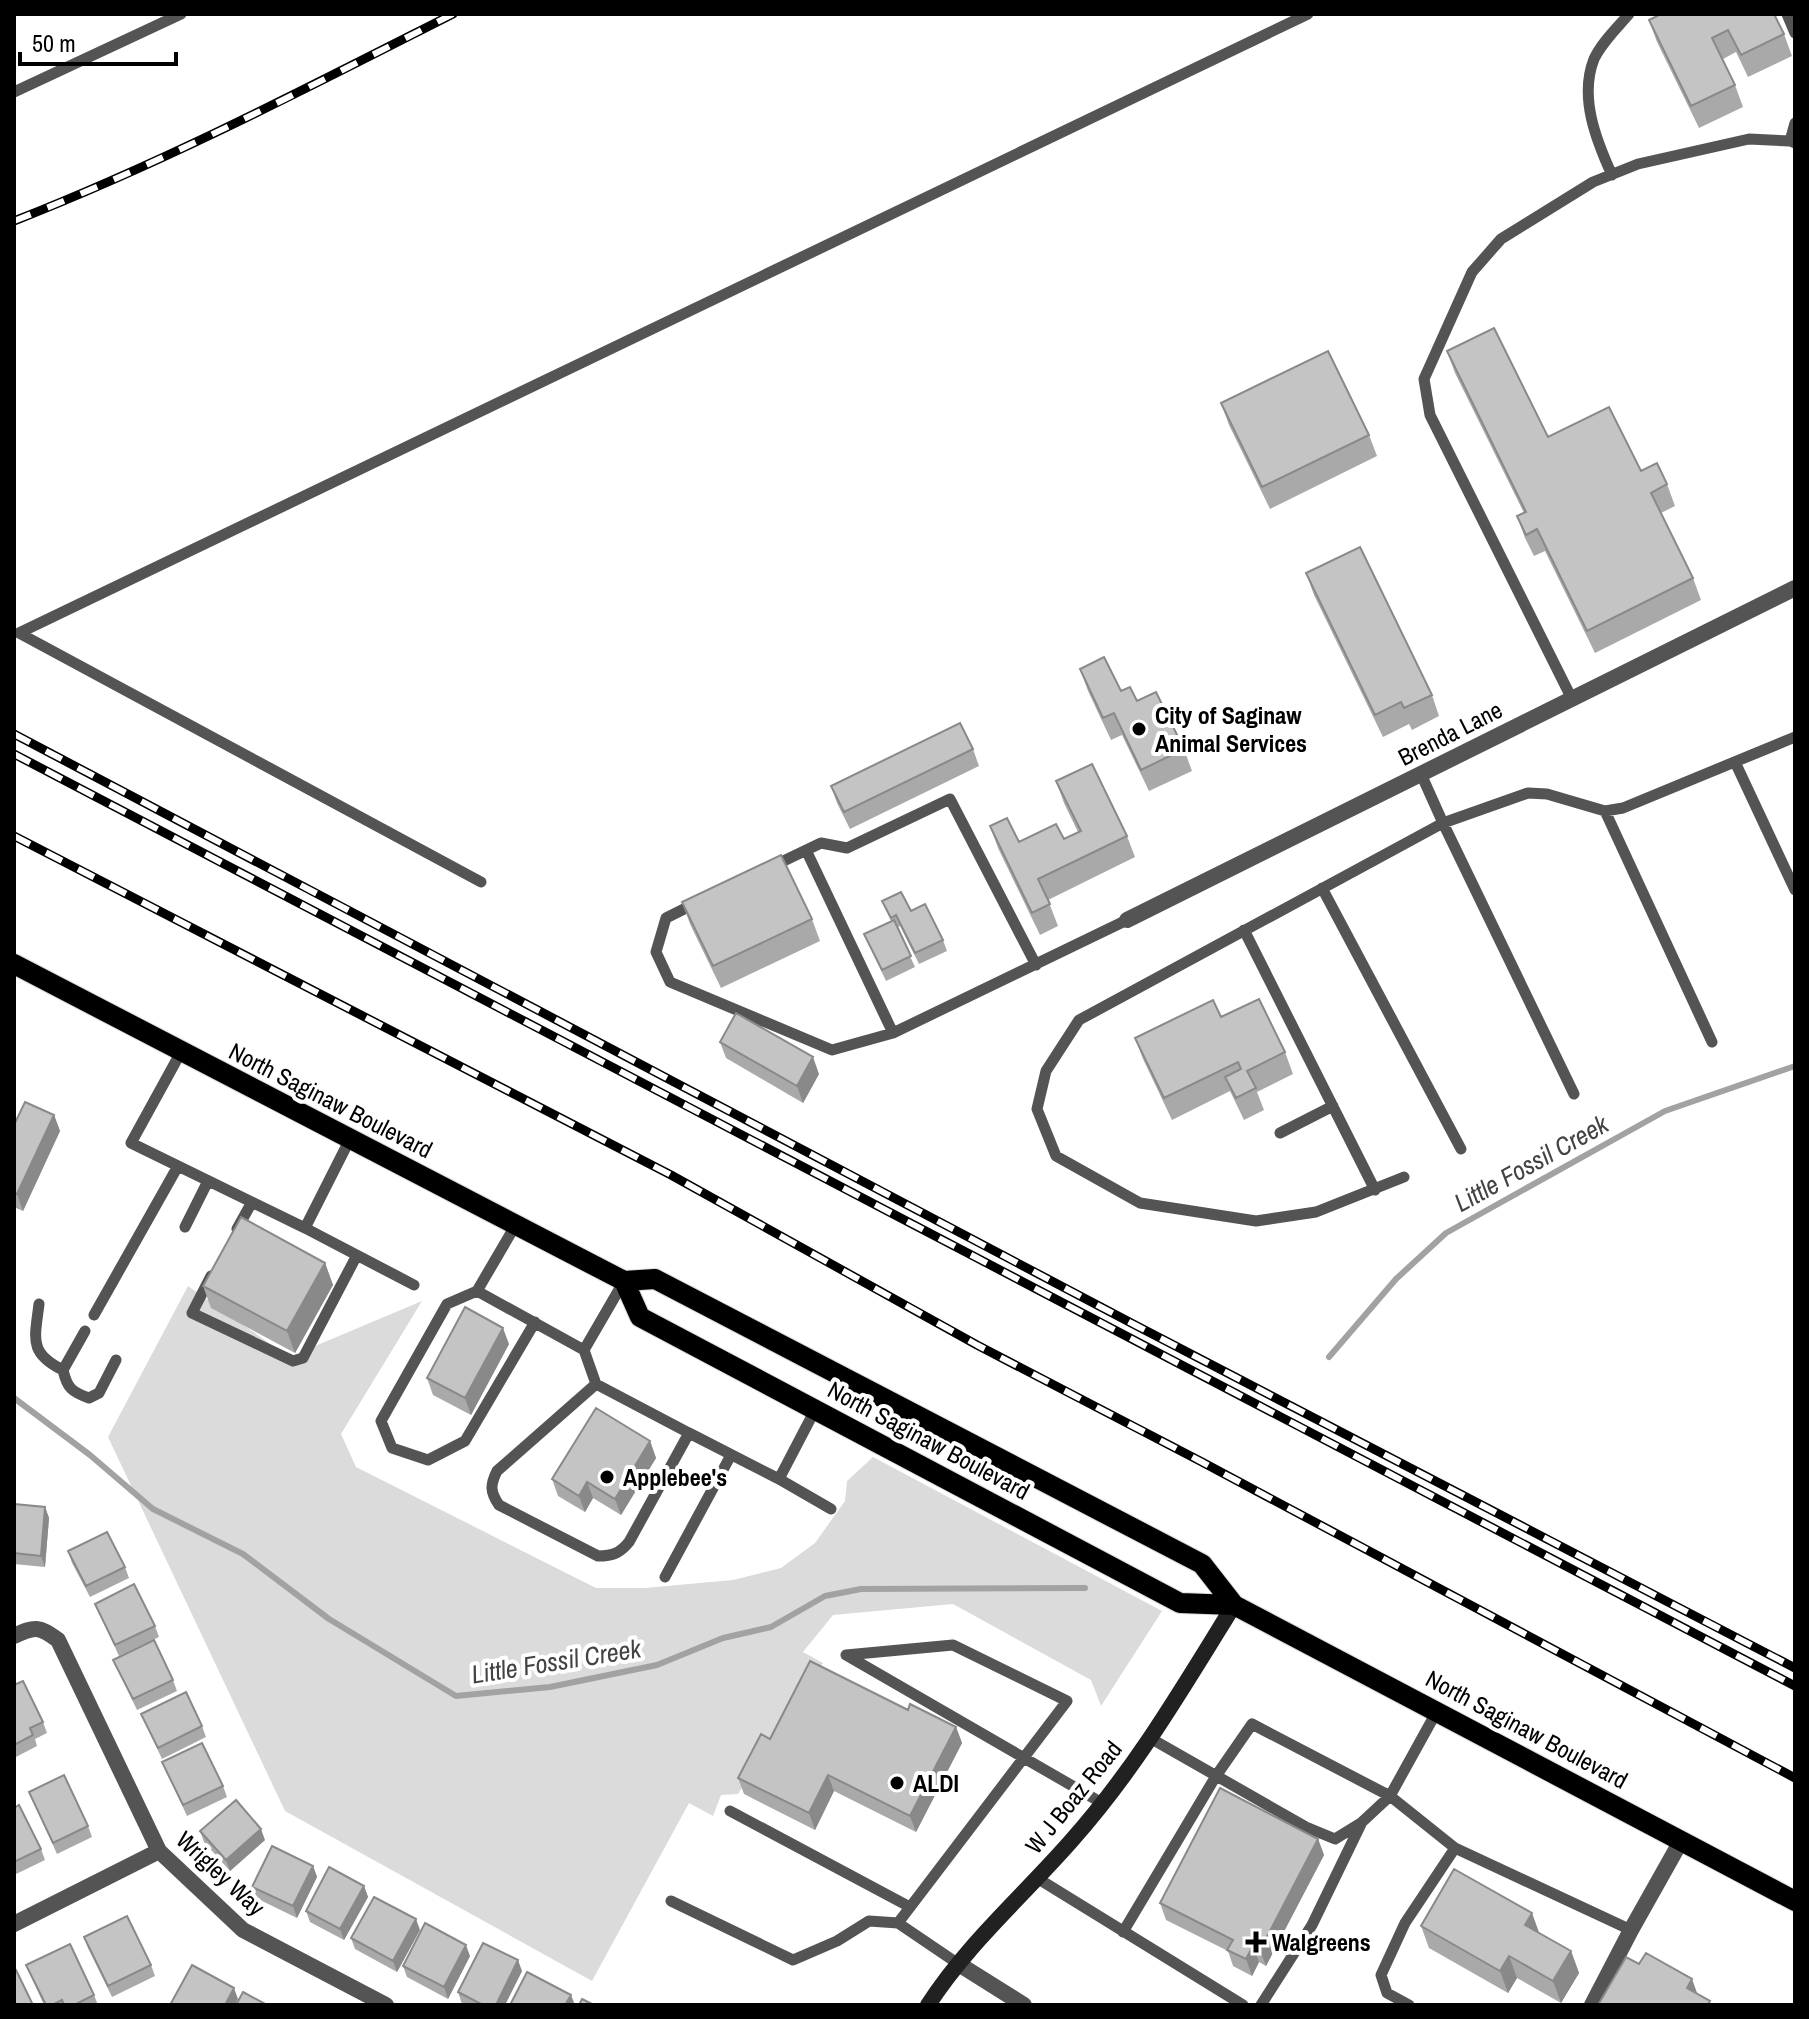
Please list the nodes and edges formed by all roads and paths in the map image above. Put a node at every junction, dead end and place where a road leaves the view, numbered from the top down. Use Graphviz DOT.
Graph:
graph roads {
  1 [pos="181,14"];
  2 [pos="1308,14"];
  3 [pos="1629,14"];
  4 [pos="1787,14"];
  5 [pos="1795,33"];
  6 [pos="14,92"];
  7 [pos="1795,123"];
  8 [pos="1792,142"];
  9 [pos="1612,175"];
  10 [pos="1795,588"];
  11 [pos="1572,699"];
  12 [pos="1795,737"];
  13 [pos="1735,762"];
  14 [pos="1421,774"];
  15 [pos="1605,811"];
  16 [pos="1443,823"];
  17 [pos="806,850"];
  18 [pos="764,870"];
  19 [pos="481,882"];
  20 [pos="1322,888"];
  21 [pos="1795,890"];
  22 [pos="708,897"];
  23 [pos="1127,920"];
  24 [pos="1244,930"];
  25 [pos="14,964"];
  26 [pos="1036,965"];
  27 [pos="893,1033"];
  28 [pos="1712,1042"];
  29 [pos="181,1052"];
  30 [pos="1574,1094"];
  31 [pos="1333,1106"];
  32 [pos="1280,1133"];
  33 [pos="350,1139"];
  34 [pos="1461,1149"];
  35 [pos="178,1166"];
  36 [pos="1404,1177"];
  37 [pos="208,1181"];
  38 [pos="1375,1190"];
  39 [pos="252,1202"];
  40 [pos="515,1226"];
  41 [pos="185,1227"];
  42 [pos="305,1228"];
  43 [pos="229,1243"];
  44 [pos="357,1255"];
  45 [pos="214,1271"];
  46 [pos="624,1281"];
  47 [pos="414,1285"];
  48 [pos="477,1291"];
  49 [pos="39,1304"];
  50 [pos="94,1315"];
  51 [pos="535,1322"];
  52 [pos="85,1331"];
  53 [pos="584,1350"];
  54 [pos="116,1360"];
  55 [pos="63,1370"];
  56 [pos="596,1384"];
  57 [pos="815,1410"];
  58 [pos="689,1433"];
  59 [pos="731,1455"];
  60 [pos="779,1479"];
  61 [pos="831,1509"];
  62 [pos="665,1577"];
  63 [pos="1234,1605"];
  64 [pos="14,1636"];
  65 [pos="1437,1711"];
  66 [pos="1150,1738"];
  67 [pos="1025,1757"];
  68 [pos="1216,1776"];
  69 [pos="1390,1796"];
  70 [pos="1102,1803"];
  71 [pos="730,1811"];
  72 [pos="1361,1823"];
  73 [pos="1681,1841"];
  74 [pos="1455,1848"];
  75 [pos="159,1851"];
  76 [pos="1037,1878"];
  77 [pos="671,1901"];
  78 [pos="1795,1901"];
  79 [pos="910,1907"];
  80 [pos="898,1923"];
  81 [pos="14,1924"];
  82 [pos="1631,1930"];
  83 [pos="1123,1932"];
  84 [pos="957,1963"];
  85 [pos="386,2005"];
  86 [pos="928,2005"];
  87 [pos="1024,2005"];
  88 [pos="1243,2005"];
  89 [pos="1261,2005"];
  90 [pos="1409,2005"];
  91 [pos="1592,2005"];
  1 -- 6 [label="lane"];
  2 -- 19 [label="lane"];
  3 -- 9 [label="lane"];
  4 -- 5 [label="lane"];
  7 -- 8 [label="lane"];
  8 -- 9 [label="lane"];
  9 -- 11 [label="lane"];
  10 -- 11 [label="street, Brenda Lane"];
  11 -- 14 [label="street, Brenda Lane"];
  12 -- 13 [label="lane"];
  13 -- 15 [label="lane"];
  13 -- 21 [label="lane"];
  14 -- 16 [label="lane"];
  14 -- 23 [label="street, Brenda Lane"];
  15 -- 16 [label="lane"];
  15 -- 28 [label="lane"];
  16 -- 20 [label="lane"];
  16 -- 30 [label="lane"];
  17 -- 18 [label="lane"];
  17 -- 26 [label="lane"];
  17 -- 27 [label="lane"];
  20 -- 24 [label="lane"];
  20 -- 34 [label="lane"];
  22 -- 27 [label="lane"];
  23 -- 26 [label="lane"];
  24 -- 31 [label="lane"];
  24 -- 38 [label="lane"];
  25 -- 29 [label="main road, North Saginaw Boulevard"];
  26 -- 27 [label="lane"];
  29 -- 33 [label="main road, North Saginaw Boulevard"];
  29 -- 35 [label="lane"];
  31 -- 32 [label="lane"];
  31 -- 38 [label="lane"];
  33 -- 40 [label="main road, North Saginaw Boulevard"];
  33 -- 42 [label="lane"];
  35 -- 37 [label="lane"];
  35 -- 50 [label="lane"];
  36 -- 38 [label="lane"];
  37 -- 39 [label="lane"];
  37 -- 41 [label="lane"];
  39 -- 42 [label="lane"];
  39 -- 43 [label="lane"];
  40 -- 46 [label="main road, North Saginaw Boulevard"];
  40 -- 48 [label="lane"];
  42 -- 44 [label="lane"];
  44 -- 45 [label="lane"];
  44 -- 47 [label="lane"];
  46 -- 53 [label="lane"];
  46 -- 57 [label="main road, North Saginaw Boulevard"];
  46 -- 63 [label="main road, North Saginaw Boulevard"];
  48 -- 51 [label="lane"];
  48 -- 51 [label="lane"];
  49 -- 55 [label="lane"];
  51 -- 53 [label="lane"];
  52 -- 55 [label="lane"];
  53 -- 56 [label="lane"];
  54 -- 55 [label="lane"];
  56 -- 58 [label="lane"];
  56 -- 58 [label="lane"];
  57 -- 60 [label="lane"];
  57 -- 63 [label="main road, North Saginaw Boulevard"];
  58 -- 59 [label="lane"];
  59 -- 60 [label="lane"];
  59 -- 62 [label="lane"];
  60 -- 61 [label="lane"];
  63 -- 65 [label="main road, North Saginaw Boulevard"];
  63 -- 66 [label="main road, W J Boaz Road"];
  64 -- 75 [label="street, Wrigley Way"];
  65 -- 69 [label="lane"];
  65 -- 73 [label="main road, North Saginaw Boulevard"];
  66 -- 68 [label="lane"];
  66 -- 70 [label="main road, W J Boaz Road"];
  67 -- 67 [label="lane"];
  67 -- 70 [label="lane"];
  67 -- 79 [label="lane"];
  68 -- 69 [label="lane"];
  68 -- 72 [label="lane"];
  68 -- 83 [label="lane"];
  69 -- 72 [label="lane"];
  69 -- 74 [label="lane"];
  70 -- 76 [label="main road, W J Boaz Road"];
  71 -- 79 [label="lane"];
  72 -- 89 [label="lane"];
  73 -- 78 [label="main road, North Saginaw Boulevard"];
  73 -- 82 [label="street"];
  74 -- 82 [label="lane"];
  74 -- 90 [label="lane"];
  75 -- 81 [label="street"];
  75 -- 85 [label="street, Wrigley Way"];
  76 -- 83 [label="lane"];
  76 -- 84 [label="main road, W J Boaz Road"];
  77 -- 80 [label="lane"];
  79 -- 80 [label="lane"];
  80 -- 84 [label="lane"];
  82 -- 91 [label="street"];
  83 -- 88 [label="lane"];
  84 -- 86 [label="main road, W J Boaz Road"];
  84 -- 87 [label="street"];
}
